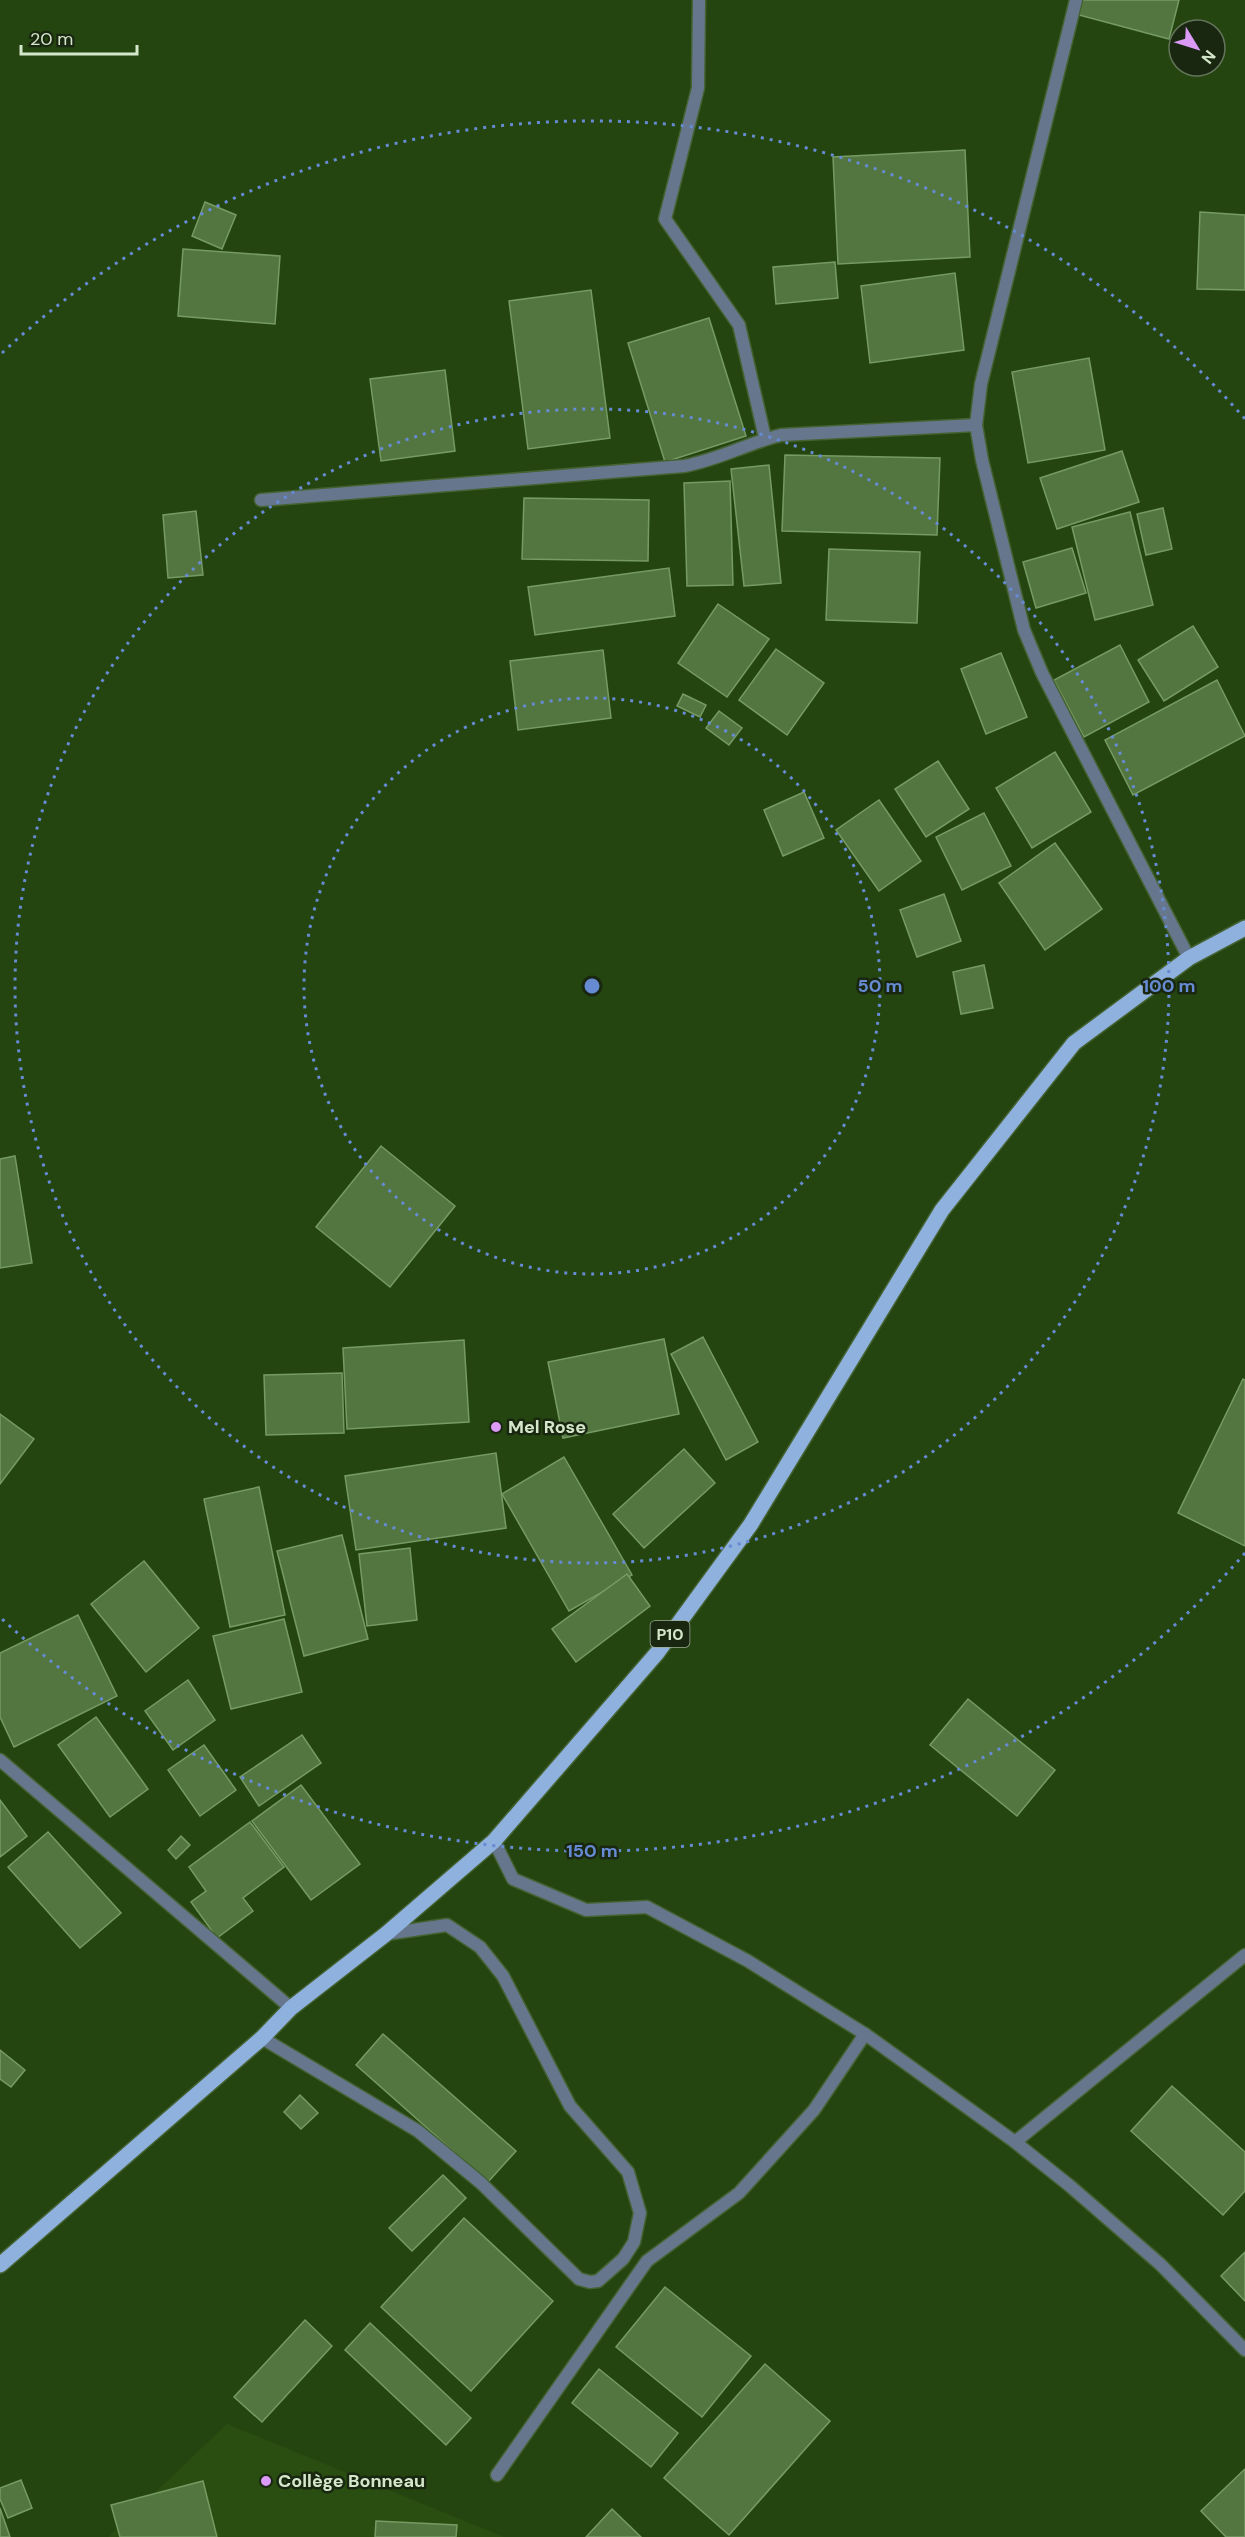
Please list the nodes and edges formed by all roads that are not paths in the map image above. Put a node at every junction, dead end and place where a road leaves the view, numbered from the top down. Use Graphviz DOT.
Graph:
graph roads {
  1 [pos="699,0"];
  2 [pos="1076,0"];
  3 [pos="976,425"];
  4 [pos="765,438"];
  5 [pos="261,500"];
  6 [pos="1245,928"];
  7 [pos="1189,958"];
  8 [pos="0,1760"];
  9 [pos="494,1841"];
  10 [pos="386,1934"];
  11 [pos="1245,1955"];
  12 [pos="291,2008"];
  13 [pos="865,2034"];
  14 [pos="262,2038"];
  15 [pos="1015,2142"];
  16 [pos="0,2265"];
  17 [pos="1245,2350"];
  18 [pos="497,2475"];
  1 -- 4 [label="street"];
  2 -- 3 [label="street"];
  3 -- 4 [label="street"];
  3 -- 7 [label="street"];
  4 -- 5 [label="street"];
  6 -- 7 [label="main road, P10"];
  7 -- 9 [label="main road, P10"];
  8 -- 12 [label="street"];
  9 -- 10 [label="main road, P10"];
  9 -- 13 [label="street"];
  10 -- 12 [label="main road, P10"];
  10 -- 14 [label="street"];
  11 -- 15 [label="street"];
  12 -- 14 [label="main road, P10"];
  13 -- 15 [label="street"];
  13 -- 18 [label="street"];
  14 -- 16 [label="main road, P10"];
  15 -- 17 [label="street"];
}
